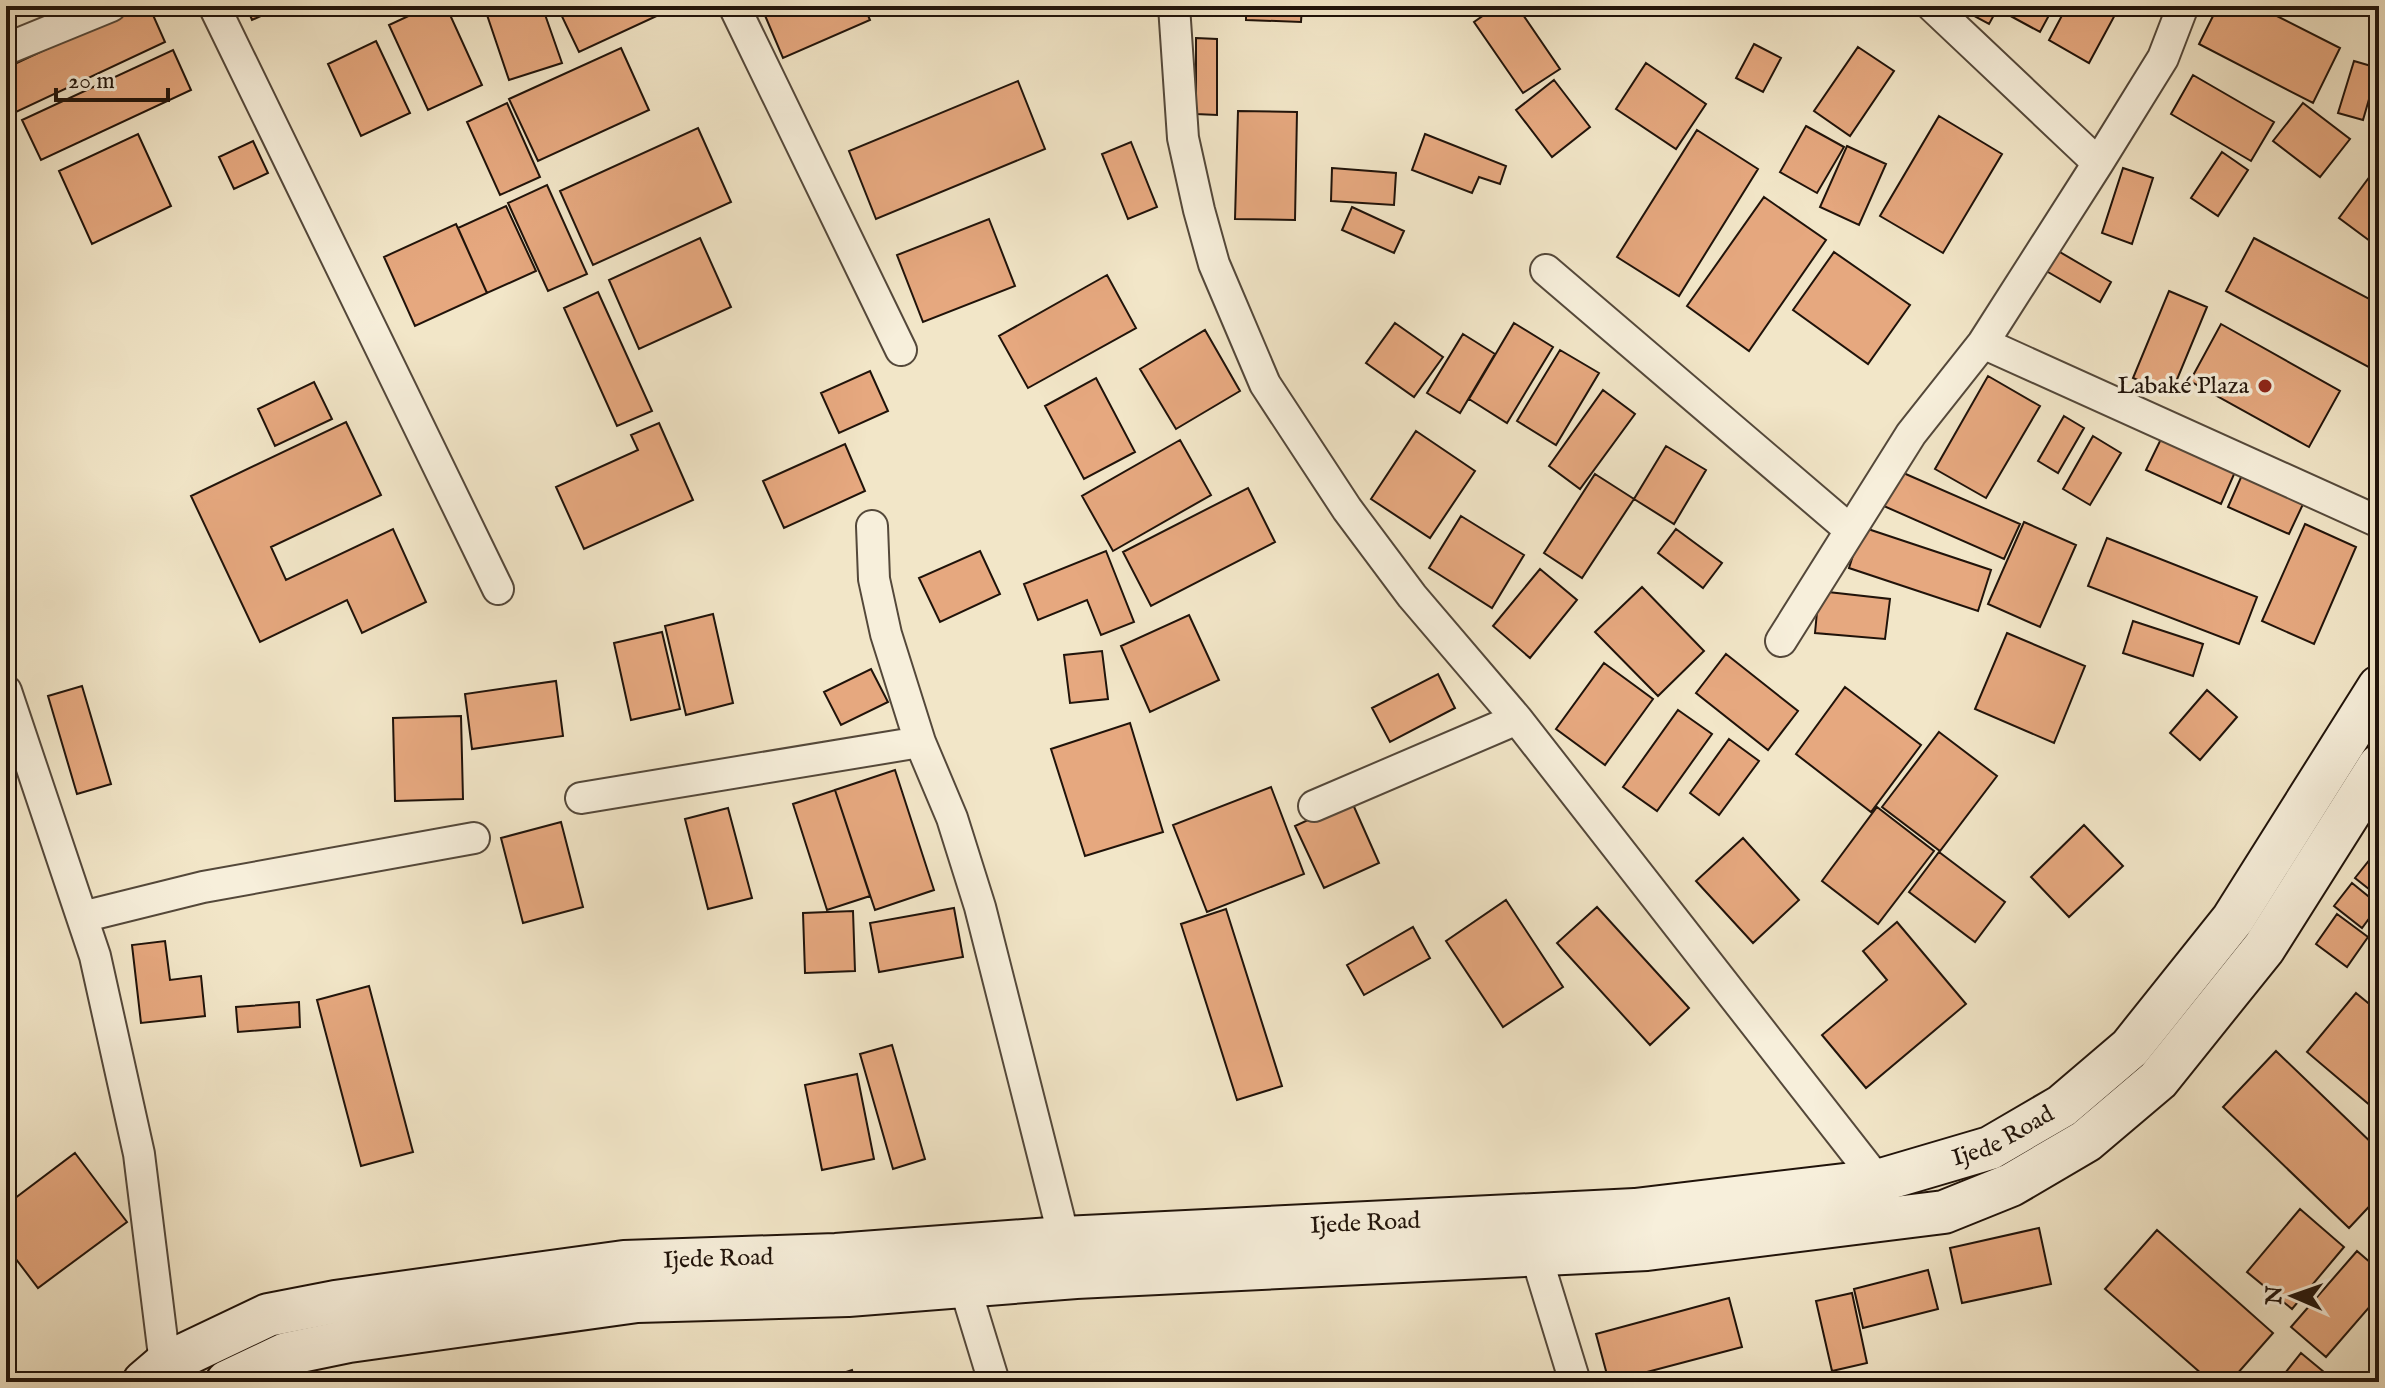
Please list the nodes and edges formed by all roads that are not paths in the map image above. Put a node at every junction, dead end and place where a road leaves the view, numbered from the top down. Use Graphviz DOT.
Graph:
graph roads {
  1 [pos="111,6"];
  2 [pos="214,6"];
  3 [pos="734,6"];
  4 [pos="1174,6"];
  5 [pos="1932,6"];
  6 [pos="2183,6"];
  7 [pos="6,49"];
  8 [pos="2098,163"];
  9 [pos="1546,270"];
  10 [pos="1983,343"];
  11 [pos="901,350"];
  12 [pos="2379,522"];
  13 [pos="872,526"];
  14 [pos="1849,529"];
  15 [pos="498,589"];
  16 [pos="1781,641"];
  17 [pos="2379,687"];
  18 [pos="6,691"];
  19 [pos="1517,719"];
  20 [pos="920,742"];
  21 [pos="2379,766"];
  22 [pos="581,798"];
  23 [pos="1314,806"];
  24 [pos="474,838"];
  25 [pos="82,917"];
  26 [pos="1878,1181"];
  27 [pos="1064,1238"];
  28 [pos="1536,1255"];
  29 [pos="964,1284"];
  30 [pos="154,1373"];
  31 [pos="227,1382"];
  32 [pos="994,1382"];
  33 [pos="1575,1382"];
  1 -- 7 [label="street"];
  2 -- 15 [label="street"];
  3 -- 11 [label="street"];
  4 -- 19 [label="street"];
  5 -- 8 [label="street"];
  6 -- 8 [label="street"];
  8 -- 10 [label="street"];
  9 -- 14 [label="street"];
  10 -- 12 [label="street"];
  10 -- 14 [label="street"];
  13 -- 20 [label="street"];
  14 -- 16 [label="street"];
  17 -- 26 [label="main road, Ijede Road"];
  18 -- 25 [label="street"];
  19 -- 23 [label="street"];
  19 -- 26 [label="street"];
  20 -- 22 [label="street"];
  20 -- 27 [label="street"];
  21 -- 28 [label="main road, Ijede Road"];
  24 -- 25 [label="street"];
  25 -- 30 [label="street"];
  26 -- 27 [label="main road, Ijede Road"];
  27 -- 30 [label="main road, Ijede Road"];
  28 -- 29 [label="main road, Ijede Road"];
  28 -- 33 [label="street"];
  29 -- 31 [label="main road, Ijede Road"];
  29 -- 32 [label="street"];
}
